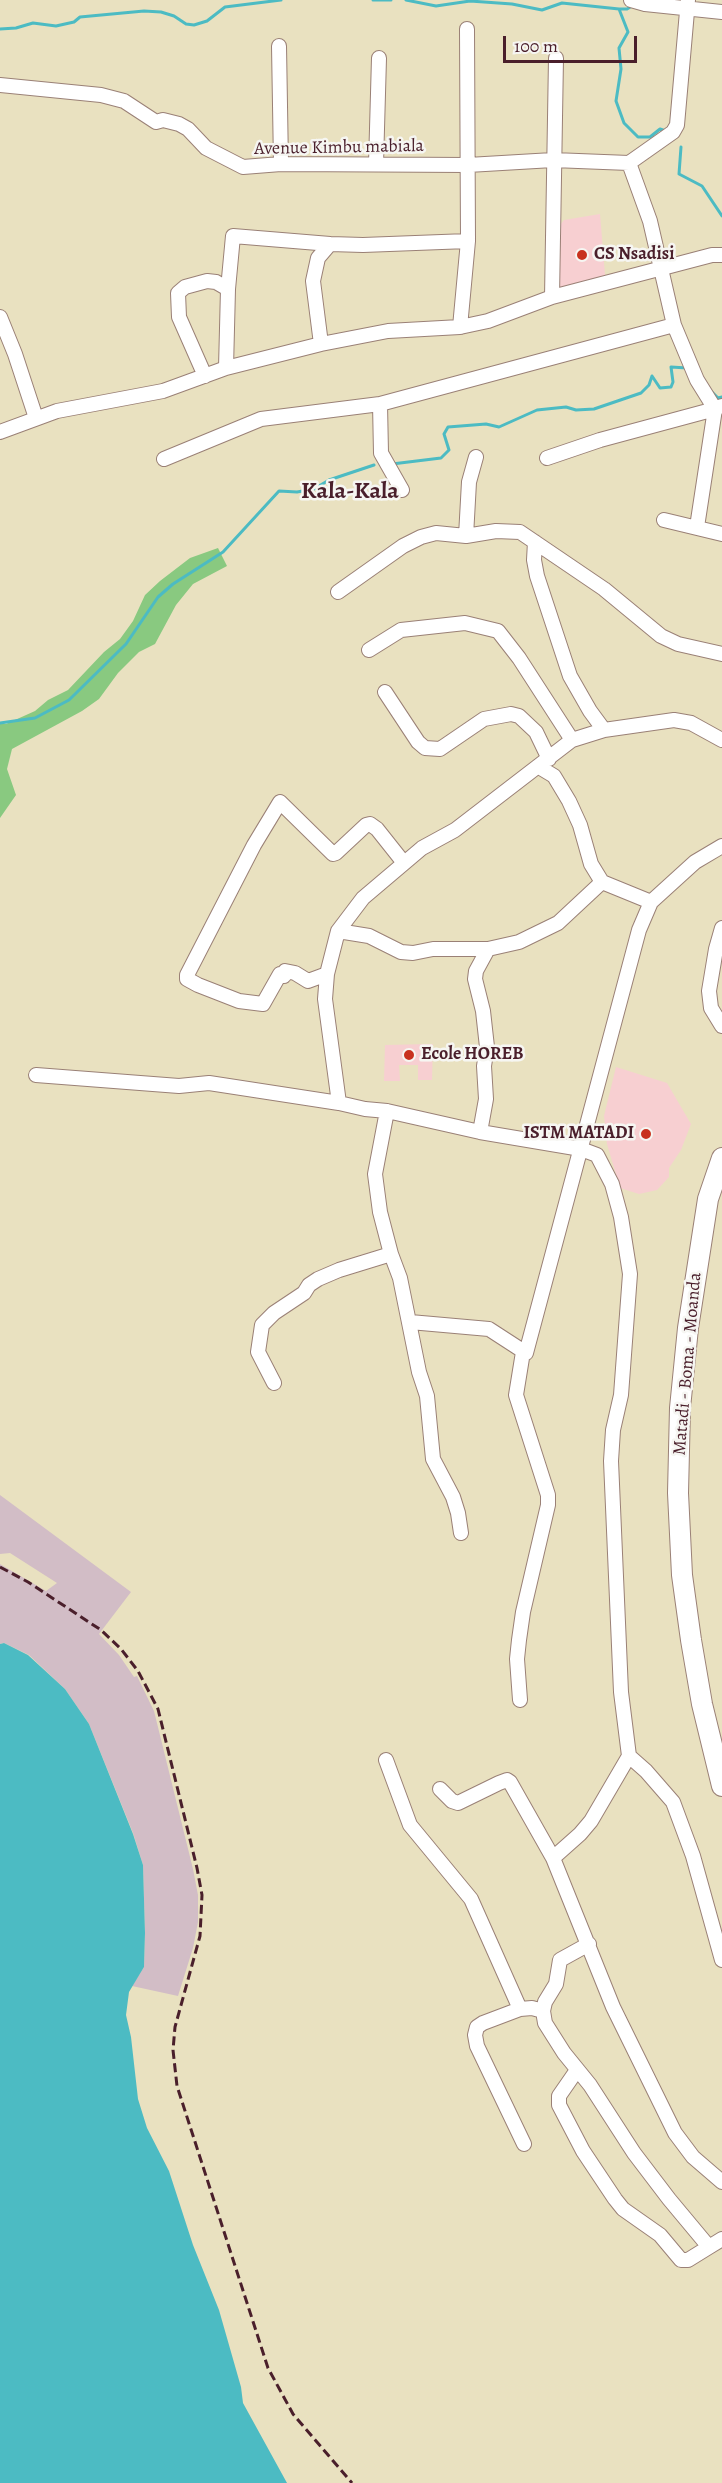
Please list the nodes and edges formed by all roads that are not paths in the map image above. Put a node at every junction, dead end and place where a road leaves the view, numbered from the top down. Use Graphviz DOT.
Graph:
graph roads {
  1 [pos="631,0"];
  2 [pos="688,4"];
  3 [pos="722,12"];
  4 [pos="467,29"];
  5 [pos="279,46"];
  6 [pos="379,58"];
  7 [pos="556,58"];
  8 [pos="0,85"];
  9 [pos="553,160"];
  10 [pos="629,163"];
  11 [pos="281,164"];
  12 [pos="376,164"];
  13 [pos="468,165"];
  14 [pos="468,241"];
  15 [pos="330,244"];
  16 [pos="722,255"];
  17 [pos="660,268"];
  18 [pos="228,289"];
  19 [pos="552,297"];
  20 [pos="0,317"];
  21 [pos="674,325"];
  22 [pos="460,327"];
  23 [pos="321,344"];
  24 [pos="226,368"];
  25 [pos="205,376"];
  26 [pos="380,404"];
  27 [pos="718,407"];
  28 [pos="36,418"];
  29 [pos="0,432"];
  30 [pos="476,458"];
  31 [pos="547,458"];
  32 [pos="164,459"];
  33 [pos="402,490"];
  34 [pos="664,520"];
  35 [pos="697,527"];
  36 [pos="722,534"];
  37 [pos="466,536"];
  38 [pos="536,542"];
  39 [pos="338,592"];
  40 [pos="369,650"];
  41 [pos="722,654"];
  42 [pos="385,692"];
  43 [pos="604,730"];
  44 [pos="572,740"];
  45 [pos="722,740"];
  46 [pos="544,763"];
  47 [pos="722,846"];
  48 [pos="404,863"];
  49 [pos="602,882"];
  50 [pos="651,902"];
  51 [pos="722,928"];
  52 [pos="338,931"];
  53 [pos="488,949"];
  54 [pos="327,974"];
  55 [pos="722,1026"];
  56 [pos="36,1075"];
  57 [pos="339,1103"];
  58 [pos="387,1111"];
  59 [pos="480,1132"];
  60 [pos="581,1149"];
  61 [pos="722,1158"];
  62 [pos="391,1254"];
  63 [pos="410,1322"];
  64 [pos="526,1353"];
  65 [pos="273,1383"];
  66 [pos="461,1533"];
  67 [pos="520,1700"];
  68 [pos="629,1756"];
  69 [pos="386,1760"];
  70 [pos="722,1786"];
  71 [pos="440,1789"];
  72 [pos="554,1858"];
  73 [pos="589,1944"];
  74 [pos="722,1960"];
  75 [pos="520,2009"];
  76 [pos="543,2011"];
  77 [pos="578,2070"];
  78 [pos="524,2144"];
  79 [pos="722,2182"];
  80 [pos="722,2239"];
  81 [pos="709,2247"];
  1 -- 2 [label="street"];
  2 -- 3 [label="street"];
  2 -- 10 [label="street"];
  4 -- 13 [label="street"];
  5 -- 11 [label="street"];
  6 -- 12 [label="street"];
  7 -- 9 [label="street"];
  8 -- 11 [label="street, Avenue Kimbu mabiala"];
  9 -- 10 [label="street, Avenue Kimbu mabiala"];
  9 -- 13 [label="street, Avenue Kimbu mabiala"];
  9 -- 19 [label="street"];
  10 -- 17 [label="street"];
  11 -- 12 [label="street, Avenue Kimbu mabiala"];
  12 -- 13 [label="street, Avenue Kimbu mabiala"];
  13 -- 14 [label="street"];
  14 -- 15 [label="street"];
  14 -- 22 [label="street"];
  15 -- 18 [label="street"];
  15 -- 23 [label="street"];
  16 -- 17 [label="street"];
  17 -- 19 [label="street"];
  17 -- 21 [label="street"];
  18 -- 24 [label="street"];
  18 -- 25 [label="street"];
  19 -- 22 [label="street"];
  20 -- 28 [label="street"];
  21 -- 26 [label="street"];
  21 -- 27 [label="street"];
  22 -- 23 [label="street"];
  23 -- 24 [label="street"];
  24 -- 25 [label="street"];
  25 -- 28 [label="street"];
  26 -- 32 [label="street"];
  26 -- 33 [label="street"];
  27 -- 31 [label="street"];
  27 -- 35 [label="street"];
  28 -- 29 [label="street"];
  30 -- 37 [label="street"];
  34 -- 35 [label="street"];
  35 -- 36 [label="street"];
  37 -- 38 [label="street"];
  37 -- 39 [label="street"];
  38 -- 41 [label="street"];
  38 -- 43 [label="street"];
  40 -- 44 [label="street"];
  42 -- 46 [label="street"];
  43 -- 44 [label="street"];
  43 -- 45 [label="street"];
  44 -- 46 [label="street"];
  46 -- 48 [label="street"];
  46 -- 49 [label="street"];
  47 -- 50 [label="street"];
  48 -- 52 [label="street"];
  48 -- 54 [label="street"];
  49 -- 50 [label="street"];
  49 -- 53 [label="street"];
  50 -- 60 [label="street"];
  51 -- 55 [label="street"];
  52 -- 53 [label="street"];
  52 -- 54 [label="street"];
  53 -- 59 [label="street"];
  54 -- 57 [label="street"];
  56 -- 57 [label="street"];
  57 -- 58 [label="street"];
  58 -- 59 [label="street"];
  58 -- 62 [label="street"];
  59 -- 60 [label="street"];
  60 -- 64 [label="street"];
  60 -- 68 [label="street"];
  61 -- 70 [label="highway, Matadi - Boma - Moanda"];
  62 -- 63 [label="street"];
  62 -- 65 [label="street"];
  63 -- 64 [label="street"];
  63 -- 66 [label="street"];
  64 -- 67 [label="street"];
  68 -- 72 [label="street"];
  68 -- 74 [label="street"];
  69 -- 75 [label="street"];
  71 -- 72 [label="street"];
  72 -- 73 [label="street"];
  73 -- 76 [label="street"];
  73 -- 79 [label="street"];
  75 -- 76 [label="street"];
  75 -- 78 [label="street"];
  76 -- 77 [label="street"];
  77 -- 81 [label="street"];
  77 -- 81 [label="street"];
  80 -- 81 [label="street"];
}
